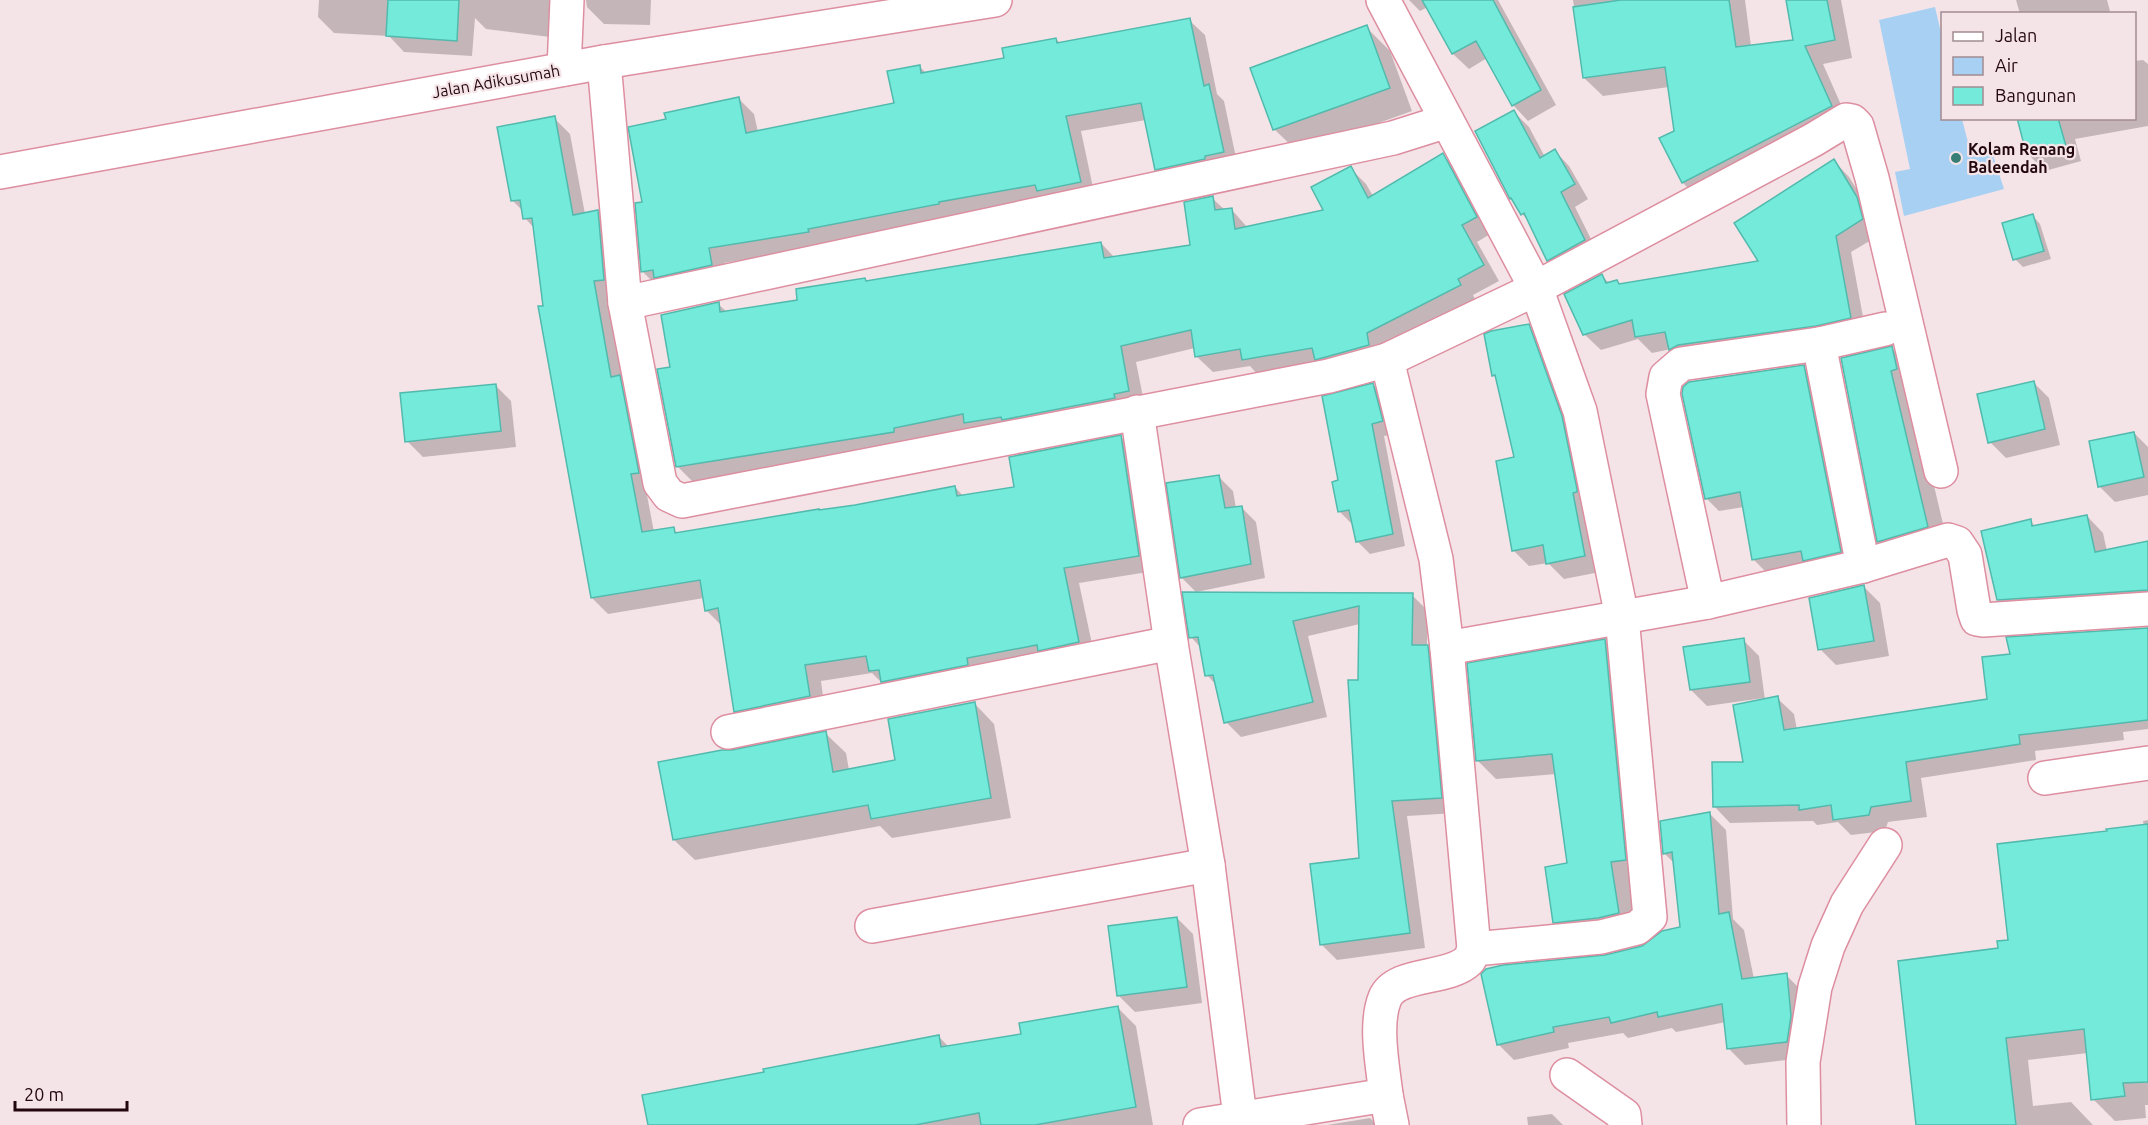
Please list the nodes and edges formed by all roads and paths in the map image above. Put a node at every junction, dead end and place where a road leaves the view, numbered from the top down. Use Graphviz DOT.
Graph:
graph roads {
  1 [pos="567,0"];
  2 [pos="994,0"];
  3 [pos="1383,0"];
  4 [pos="900,8"];
  5 [pos="604,62"];
  6 [pos="564,69"];
  7 [pos="1447,121"];
  8 [pos="0,172"];
  9 [pos="1536,288"];
  10 [pos="625,303"];
  11 [pos="1885,329"];
  12 [pos="1819,344"];
  13 [pos="1387,360"];
  14 [pos="1137,412"];
  15 [pos="1941,471"];
  16 [pos="1863,566"];
  17 [pos="1708,602"];
  18 [pos="2148,609"];
  19 [pos="1622,617"];
  20 [pos="1171,643"];
  21 [pos="1447,648"];
  22 [pos="728,732"];
  23 [pos="2148,764"];
  24 [pos="2045,778"];
  25 [pos="1885,845"];
  26 [pos="1208,865"];
  27 [pos="872,926"];
  28 [pos="1474,949"];
  29 [pos="1567,1076"];
  30 [pos="1389,1110"];
  31 [pos="1240,1118"];
  32 [pos="1200,1125"];
  33 [pos="1625,1125"];
  34 [pos="1804,1125"];
  1 -- 6 [label="street"];
  2 -- 4 [label="street, Jalan Adikusumah"];
  3 -- 7 [label="street"];
  4 -- 5 [label="street, Jalan Adikusumah"];
  5 -- 6 [label="street, Jalan Adikusumah"];
  5 -- 10 [label="street"];
  6 -- 8 [label="street, Jalan Adikusumah"];
  7 -- 9 [label="street"];
  7 -- 10 [label="street"];
  9 -- 13 [label="street"];
  9 -- 15 [label="street"];
  9 -- 19 [label="street"];
  10 -- 14 [label="street"];
  11 -- 12 [label="street"];
  12 -- 16 [label="street"];
  12 -- 17 [label="street"];
  13 -- 14 [label="street"];
  13 -- 21 [label="street"];
  14 -- 20 [label="street"];
  16 -- 17 [label="street"];
  16 -- 18 [label="street"];
  17 -- 19 [label="street"];
  19 -- 21 [label="street"];
  19 -- 28 [label="street"];
  20 -- 22 [label="street"];
  20 -- 26 [label="street"];
  21 -- 28 [label="street"];
  23 -- 24 [label="street"];
  25 -- 34 [label="street"];
  26 -- 27 [label="street"];
  26 -- 31 [label="street"];
  28 -- 30 [label="street"];
  29 -- 33 [label="street"];
  30 -- 31 [label="street"];
  31 -- 32 [label="street"];
}
